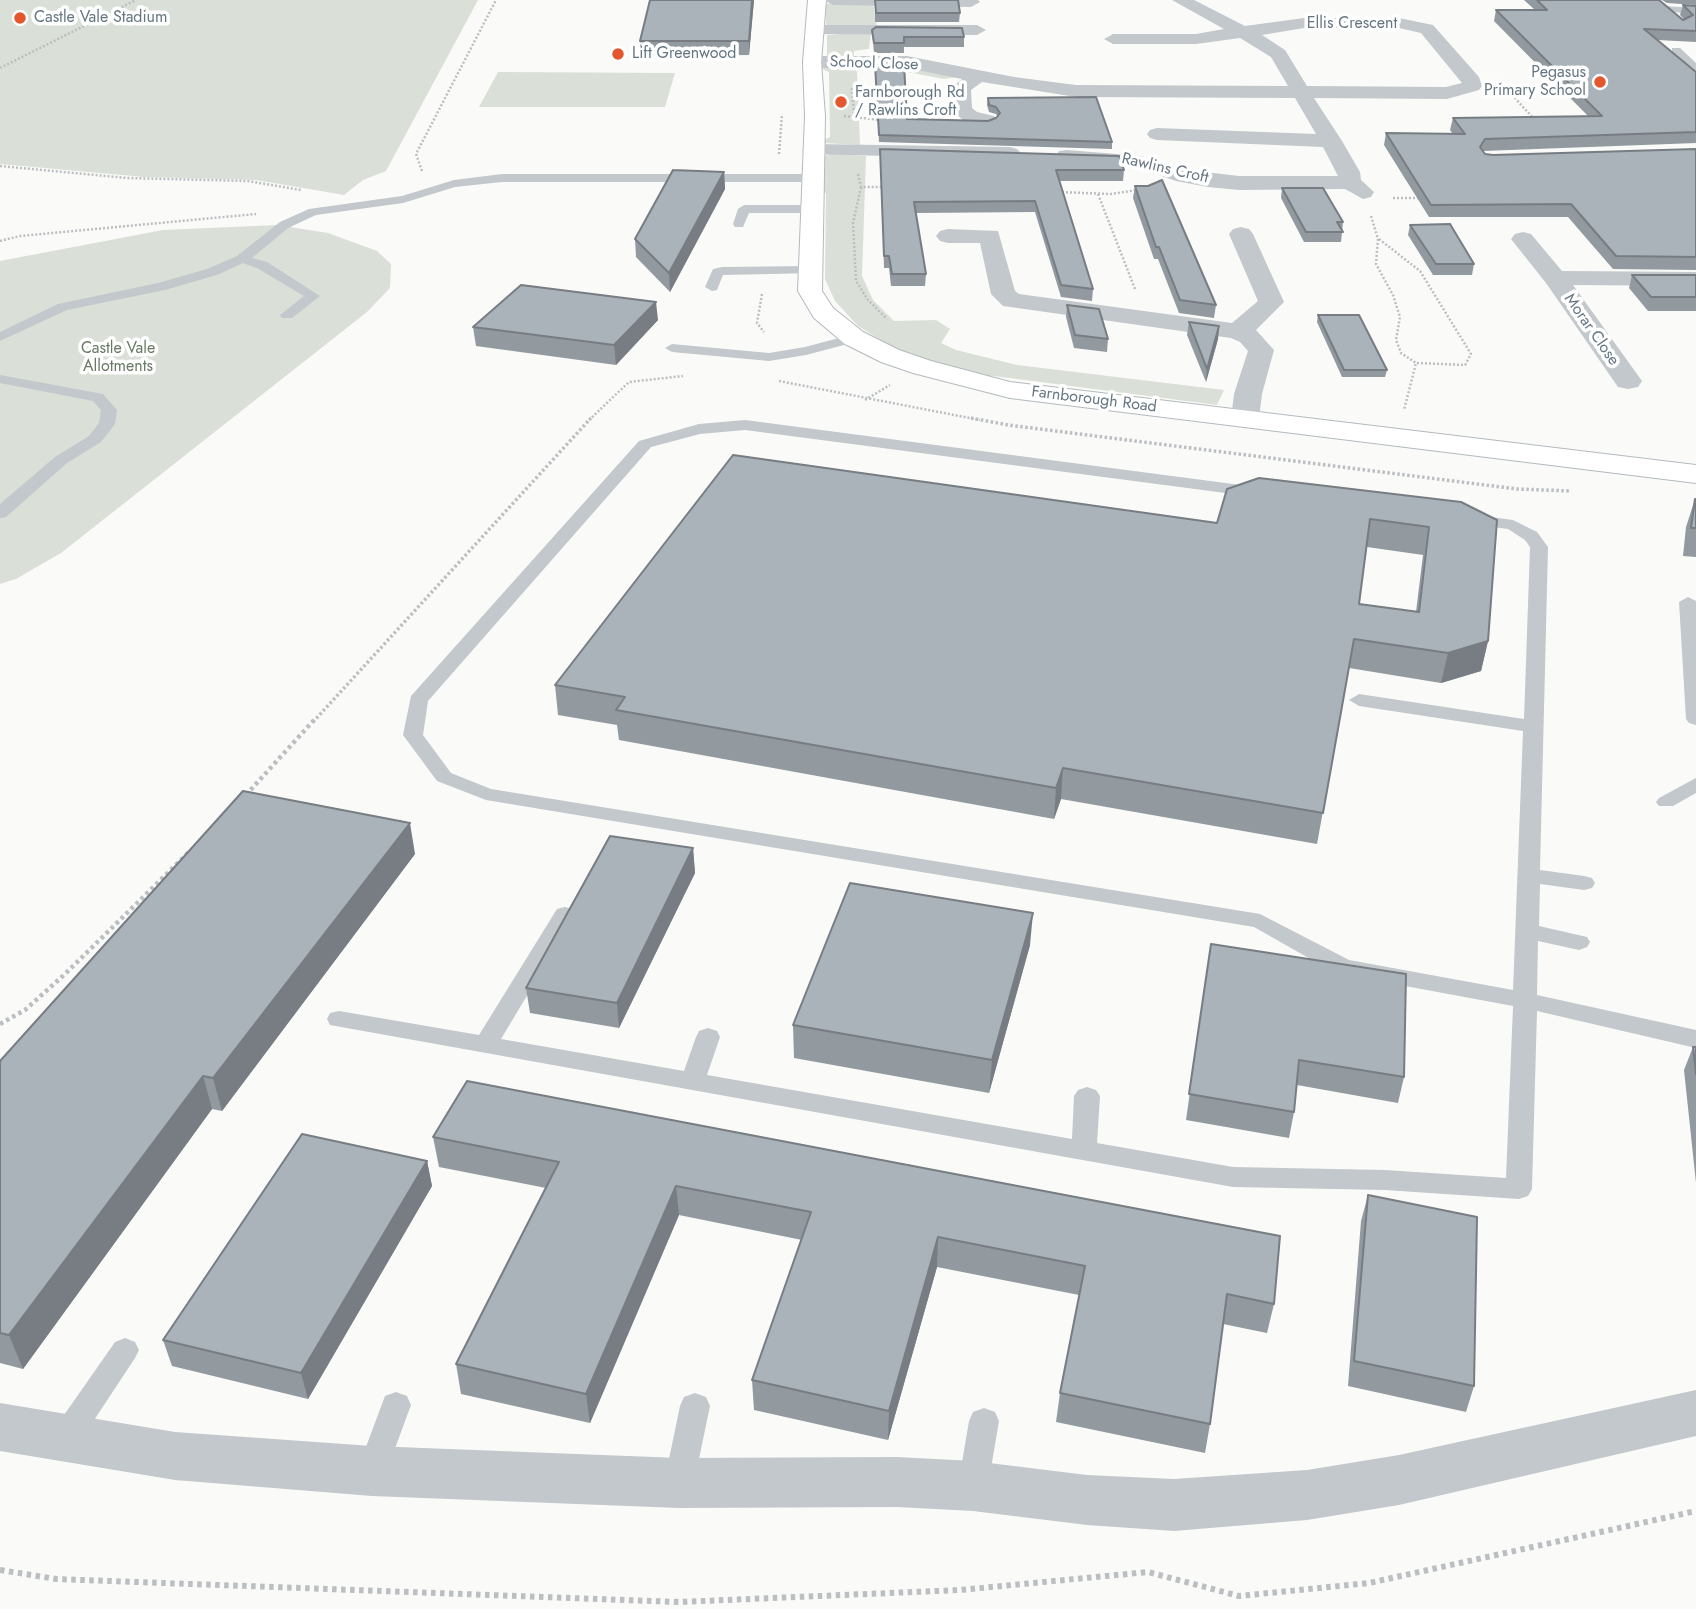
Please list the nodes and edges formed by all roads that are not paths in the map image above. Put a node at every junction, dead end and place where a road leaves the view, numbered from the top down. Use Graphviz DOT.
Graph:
graph roads {
  1 [pos="817,0"];
  2 [pos="832,0"];
  3 [pos="1181,0"];
  4 [pos="1653,0"];
  5 [pos="1664,9"];
  6 [pos="1696,11"];
  7 [pos="974,16"];
  8 [pos="1674,18"];
  9 [pos="816,30"];
  10 [pos="1243,32"];
  11 [pos="1113,38"];
  12 [pos="1676,50"];
  13 [pos="812,62"];
  14 [pos="1696,68"];
  15 [pos="977,77"];
  16 [pos="1303,92"];
  17 [pos="987,120"];
  18 [pos="1157,134"];
  19 [pos="1332,141"];
  20 [pos="813,150"];
  21 [pos="812,178"];
  22 [pos="811,209"];
  23 [pos="739,224"];
  24 [pos="1241,234"];
  25 [pos="947,236"];
  26 [pos="1523,239"];
  27 [pos="242,260"];
  28 [pos="810,270"];
  29 [pos="1555,278"];
  30 [pos="1696,279"];
  31 [pos="712,286"];
  32 [pos="287,315"];
  33 [pos="1237,331"];
  34 [pos="0,337"];
  35 [pos="854,338"];
  36 [pos="672,348"];
  37 [pos="0,379"];
  38 [pos="1627,382"];
  39 [pos="1245,419"];
  40 [pos="1696,474"];
  41 [pos="1280,495"];
  42 [pos="0,513"];
  43 [pos="1444,516"];
  44 [pos="1688,602"];
  45 [pos="1359,699"];
  46 [pos="1696,719"];
  47 [pos="1533,726"];
  48 [pos="1696,784"];
  49 [pos="1666,802"];
  50 [pos="1529,876"];
  51 [pos="1584,883"];
  52 [pos="565,914"];
  53 [pos="1527,931"];
  54 [pos="1579,942"];
  55 [pos="1524,1000"];
  56 [pos="340,1019"];
  57 [pos="708,1037"];
  58 [pos="1696,1039"];
  59 [pos="485,1045"];
  60 [pos="692,1082"];
  61 [pos="1087,1096"];
  62 [pos="1083,1149"];
  63 [pos="125,1350"];
  64 [pos="396,1405"];
  65 [pos="695,1406"];
  66 [pos="1696,1413"];
  67 [pos="984,1421"];
  68 [pos="0,1427"];
  69 [pos="66,1437"];
  70 [pos="372,1471"];
  71 [pos="679,1483"];
  72 [pos="973,1486"];
  1 -- 9 [label="street, Farnborough Road"];
  2 -- 7 [label="street"];
  3 -- 10 [label="street"];
  4 -- 5 [label="lane"];
  5 -- 6 [label="lane"];
  5 -- 8 [label="lane"];
  7 -- 9 [label="street"];
  9 -- 13 [label="street, Farnborough Road"];
  10 -- 11 [label="street"];
  10 -- 16 [label="street"];
  10 -- 16 [label="street, Ellis Crescent"];
  12 -- 14 [label="lane"];
  13 -- 15 [label="street, School Close"];
  13 -- 20 [label="street, Farnborough Road"];
  15 -- 16 [label="street, School Close"];
  15 -- 17 [label="street"];
  16 -- 19 [label="street"];
  18 -- 19 [label="street"];
  19 -- 20 [label="street, Rawlins Croft"];
  20 -- 21 [label="street, Farnborough Road"];
  21 -- 22 [label="street, Farnborough Road"];
  21 -- 27 [label="lane"];
  22 -- 23 [label="lane"];
  22 -- 28 [label="street, Farnborough Road"];
  24 -- 33 [label="street"];
  25 -- 33 [label="street"];
  26 -- 29 [label="street, Morar Close"];
  27 -- 32 [label="lane"];
  27 -- 34 [label="lane"];
  28 -- 31 [label="lane"];
  28 -- 35 [label="street, Farnborough Road"];
  29 -- 30 [label="street, Morar Close"];
  29 -- 38 [label="street, Morar Close"];
  33 -- 39 [label="street"];
  35 -- 36 [label="lane"];
  35 -- 39 [label="street, Farnborough Road"];
  37 -- 42 [label="lane"];
  39 -- 40 [label="street, Farnborough Road"];
  41 -- 55 [label="lane"];
  43 -- 47 [label="lane"];
  44 -- 46 [label="lane"];
  45 -- 47 [label="lane"];
  47 -- 50 [label="lane"];
  48 -- 49 [label="lane"];
  50 -- 51 [label="lane"];
  50 -- 53 [label="lane"];
  52 -- 59 [label="lane"];
  53 -- 54 [label="lane"];
  53 -- 55 [label="lane"];
  55 -- 58 [label="lane"];
  55 -- 62 [label="lane"];
  56 -- 59 [label="lane"];
  57 -- 60 [label="lane"];
  59 -- 60 [label="lane"];
  60 -- 62 [label="lane"];
  61 -- 62 [label="lane"];
  63 -- 69 [label="lane"];
  64 -- 70 [label="lane"];
  65 -- 71 [label="lane"];
  66 -- 72 [label="street"];
  67 -- 72 [label="lane"];
  68 -- 69 [label="street"];
  69 -- 70 [label="street"];
  70 -- 71 [label="street"];
  71 -- 72 [label="street"];
}
